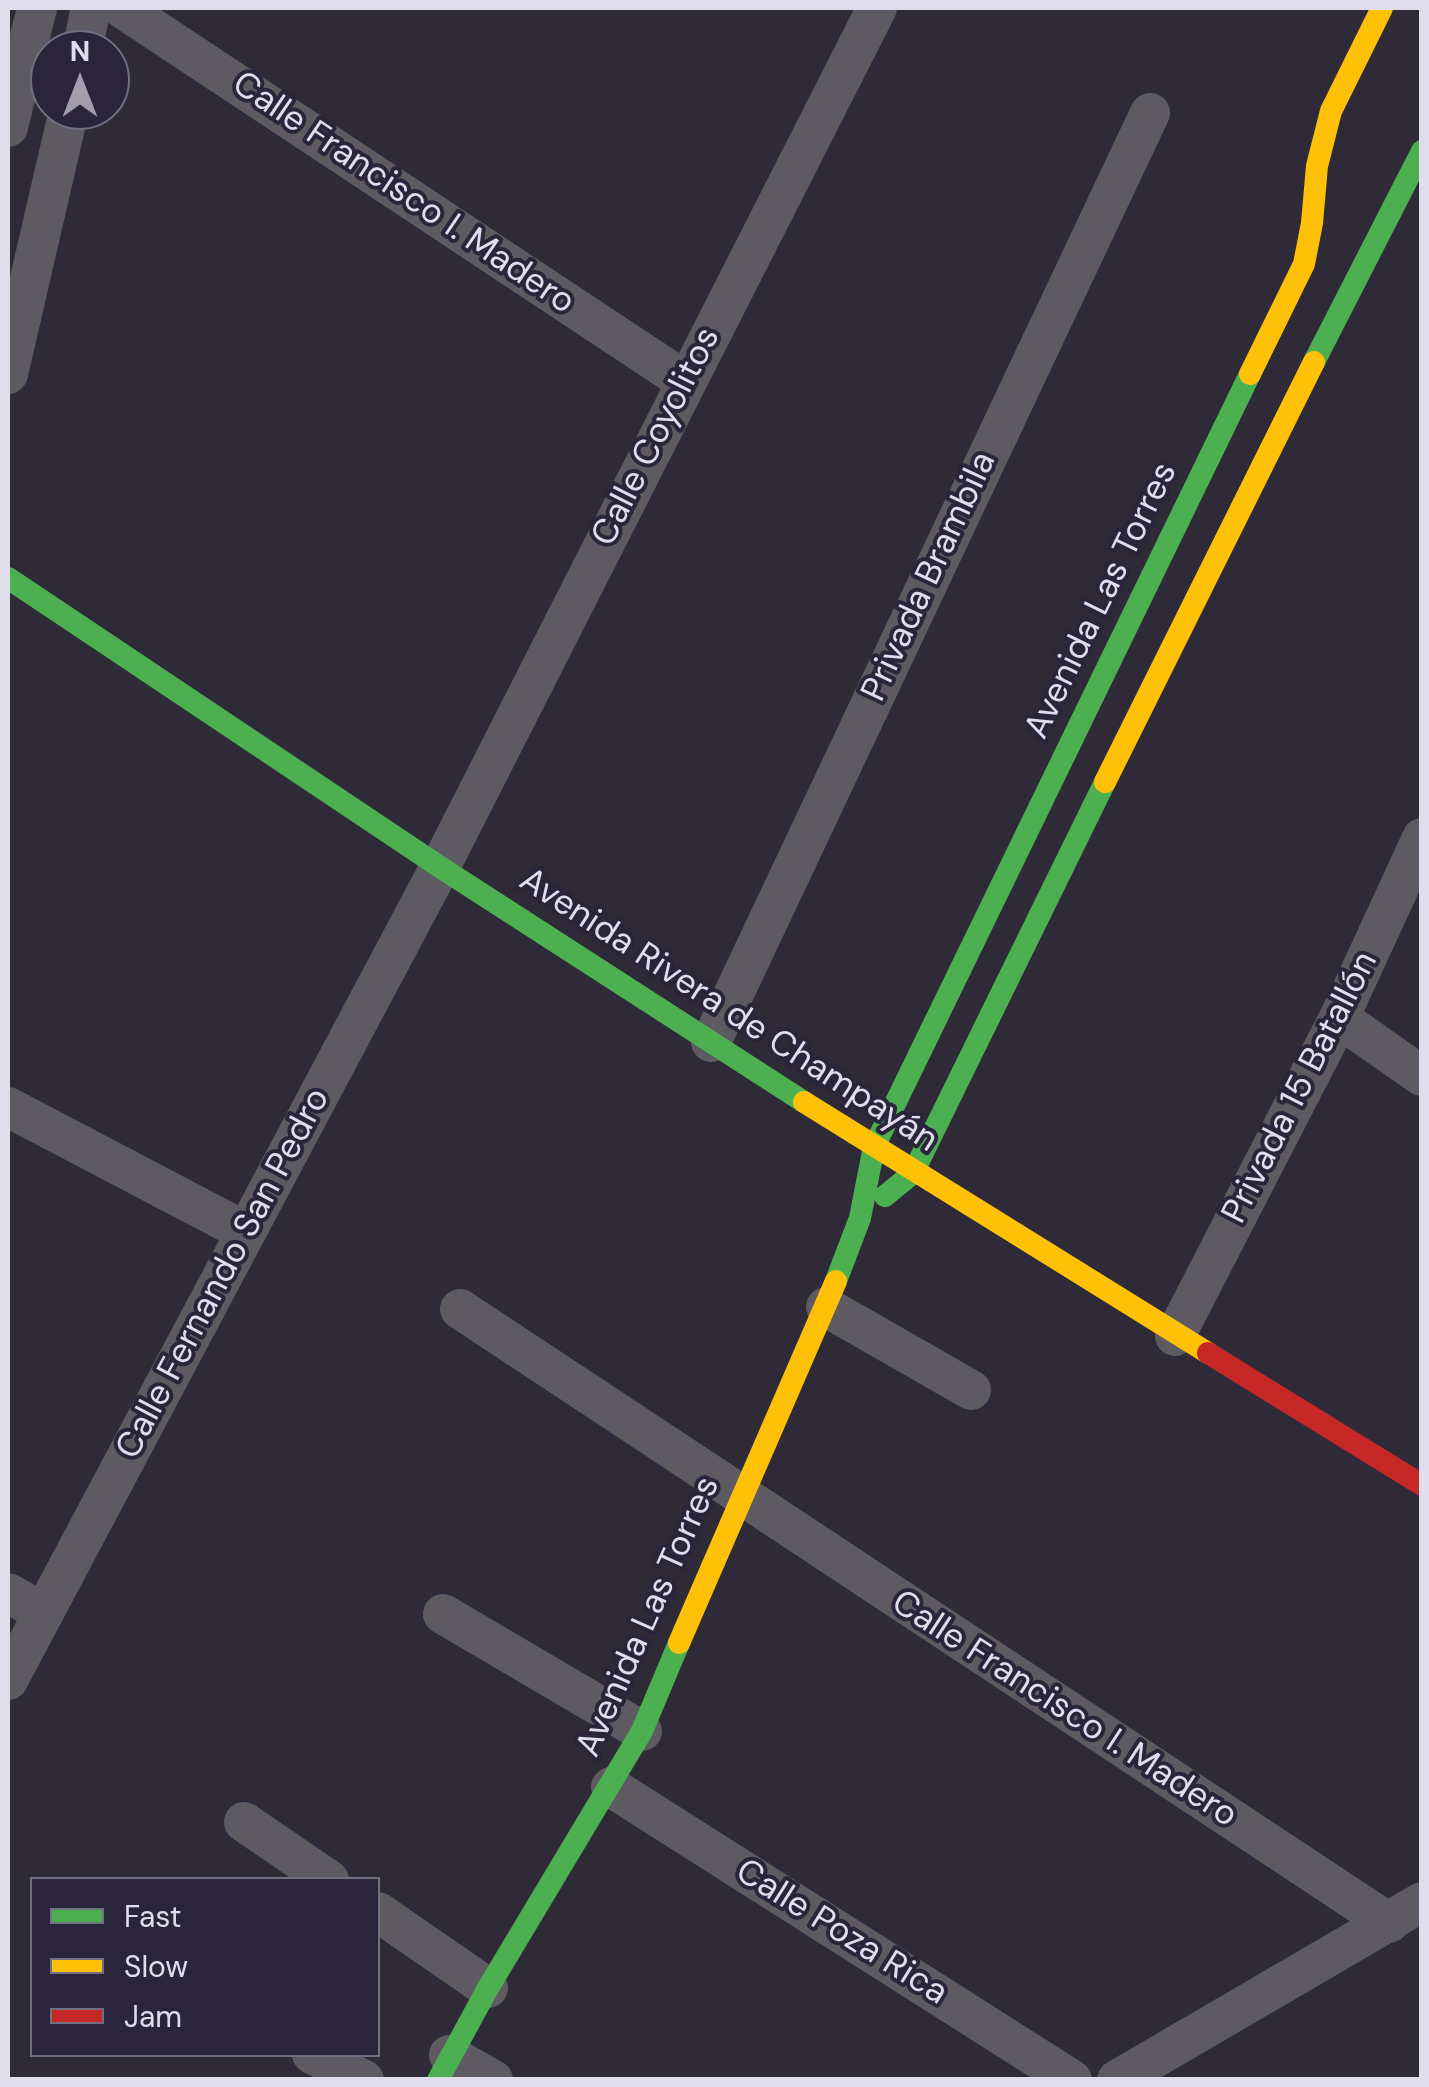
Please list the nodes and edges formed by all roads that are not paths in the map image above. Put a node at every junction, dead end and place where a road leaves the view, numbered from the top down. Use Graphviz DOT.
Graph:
graph roads {
  1 [pos="37,8"];
  2 [pos="122,8"];
  3 [pos="877,8"];
  4 [pos="1382,8"];
  5 [pos="1150,113"];
  6 [pos="8,127"];
  7 [pos="65,130"];
  8 [pos="1422,151"];
  9 [pos="8,374"];
  10 [pos="685,381"];
  11 [pos="8,578"];
  12 [pos="1422,838"];
  13 [pos="440,867"];
  14 [pos="1339,1018"];
  15 [pos="711,1042"];
  16 [pos="1422,1076"];
  17 [pos="8,1107"];
  18 [pos="874,1147"];
  19 [pos="913,1172"];
  20 [pos="860,1218"];
  21 [pos="246,1232"];
  22 [pos="826,1306"];
  23 [pos="460,1309"];
  24 [pos="1175,1336"];
  25 [pos="972,1390"];
  26 [pos="1422,1486"];
  27 [pos="740,1497"];
  28 [pos="8,1593"];
  29 [pos="44,1612"];
  30 [pos="443,1614"];
  31 [pos="8,1680"];
  32 [pos="642,1731"];
  33 [pos="611,1787"];
  34 [pos="244,1822"];
  35 [pos="325,1877"];
  36 [pos="380,1913"];
  37 [pos="1405,1913"];
  38 [pos="488,1988"];
  39 [pos="318,2057"];
  40 [pos="444,2067"];
  41 [pos="364,2080"];
  42 [pos="492,2080"];
  43 [pos="1072,2080"];
  44 [pos="1117,2080"];
  1 -- 6 [label="street"];
  2 -- 10 [label="street, Calle Francisco I. Madero"];
  3 -- 10 [label="street, Calle Coyolitos"];
  4 -- 18 [label="main road, Avenida Las Torres"];
  5 -- 15 [label="street, Privada Brambila"];
  7 -- 9 [label="street"];
  8 -- 19 [label="main road, Avenida Las Torres"];
  10 -- 13 [label="street, Calle Coyolitos"];
  11 -- 13 [label="main road, Avenida Rivera de Champayán"];
  12 -- 14 [label="street, Privada 15 Batallón"];
  13 -- 15 [label="main road, Avenida Rivera de Champayán"];
  13 -- 21 [label="street, Calle Fernando San Pedro"];
  14 -- 16 [label="street"];
  14 -- 24 [label="street, Privada 15 Batallón"];
  15 -- 18 [label="main road, Avenida Rivera de Champayán"];
  17 -- 21 [label="street"];
  18 -- 19 [label="main road, Avenida Rivera de Champayán"];
  18 -- 20 [label="main road, Avenida Las Torres"];
  19 -- 20 [label="main road, Avenida Las Torres"];
  19 -- 24 [label="main road, Avenida Rivera de Champayán"];
  20 -- 22 [label="main road, Avenida Las Torres"];
  21 -- 29 [label="street, Calle Fernando San Pedro"];
  22 -- 25 [label="street"];
  22 -- 27 [label="main road, Avenida Las Torres"];
  23 -- 27 [label="street, Calle Francisco I. Madero"];
  24 -- 26 [label="main road, Avenida Rivera de Champayán"];
  27 -- 32 [label="main road, Avenida Las Torres"];
  27 -- 37 [label="street, Calle Francisco I. Madero"];
  28 -- 29 [label="street"];
  29 -- 31 [label="street, Calle Fernando San Pedro"];
  30 -- 32 [label="street"];
  32 -- 33 [label="main road, Avenida Las Torres"];
  33 -- 38 [label="main road, Avenida Las Torres"];
  33 -- 43 [label="street, Calle Poza Rica"];
  34 -- 35 [label="street"];
  36 -- 38 [label="street"];
  37 -- 44 [label="street"];
  38 -- 40 [label="main road, Avenida Las Torres"];
  39 -- 41 [label="street"];
  40 -- 42 [label="street"];
}
